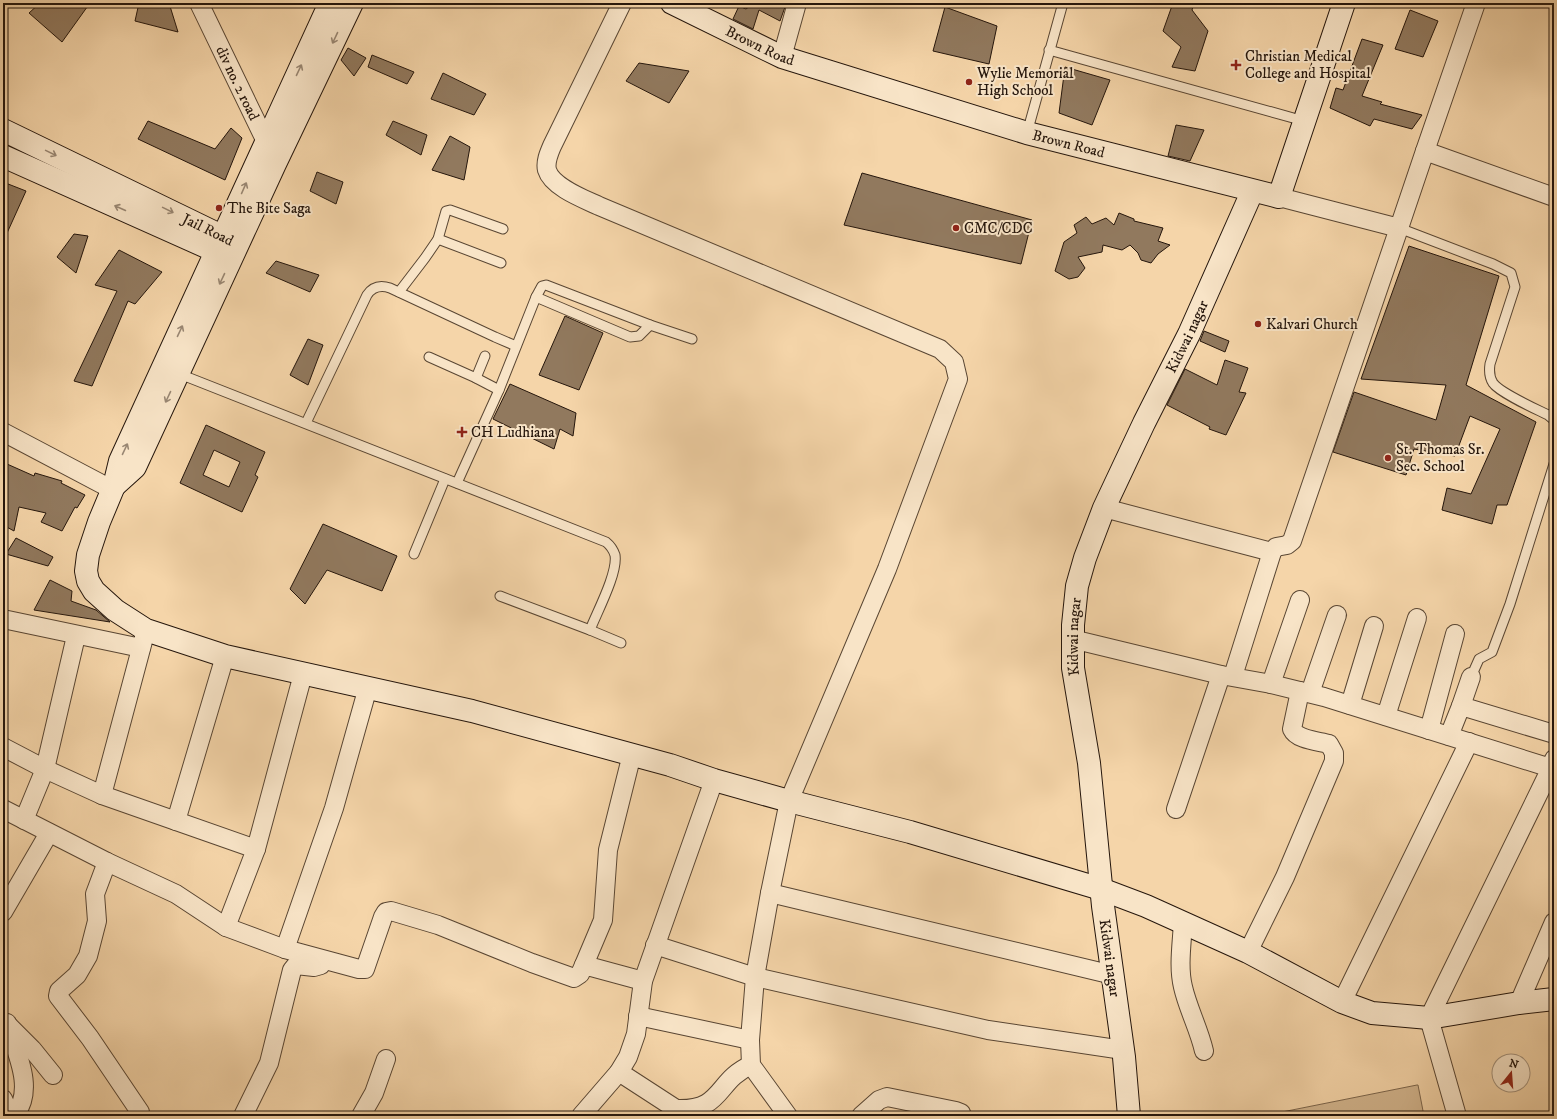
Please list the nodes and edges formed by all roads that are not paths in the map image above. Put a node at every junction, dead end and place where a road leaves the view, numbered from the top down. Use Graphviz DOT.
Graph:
graph roads {
  1 [pos="330,3"];
  2 [pos="352,3"];
  3 [pos="622,3"];
  4 [pos="672,3"];
  5 [pos="797,3"];
  6 [pos="1063,3"];
  7 [pos="1344,3"];
  8 [pos="1476,3"];
  9 [pos="205,7"];
  10 [pos="1049,50"];
  11 [pos="782,57"];
  12 [pos="1306,121"];
  13 [pos="3,130"];
  14 [pos="1027,132"];
  15 [pos="24,140"];
  16 [pos="266,140"];
  17 [pos="1425,151"];
  18 [pos="8,158"];
  19 [pos="275,164"];
  20 [pos="1252,192"];
  21 [pos="1279,197"];
  22 [pos="1554,197"];
  23 [pos="1399,228"];
  24 [pos="503,229"];
  25 [pos="438,239"];
  26 [pos="227,247"];
  27 [pos="501,263"];
  28 [pos="399,292"];
  29 [pos="536,297"];
  30 [pos="650,325"];
  31 [pos="692,339"];
  32 [pos="516,346"];
  33 [pos="485,356"];
  34 [pos="429,357"];
  35 [pos="171,370"];
  36 [pos="476,378"];
  37 [pos="499,390"];
  38 [pos="1554,420"];
  39 [pos="306,423"];
  40 [pos="3,432"];
  41 [pos="1554,464"];
  42 [pos="445,479"];
  43 [pos="457,483"];
  44 [pos="113,488"];
  45 [pos="1104,508"];
  46 [pos="1272,552"];
  47 [pos="414,554"];
  48 [pos="500,596"];
  49 [pos="1300,600"];
  50 [pos="1337,615"];
  51 [pos="1417,618"];
  52 [pos="3,620"];
  53 [pos="1374,626"];
  54 [pos="590,630"];
  55 [pos="1455,634"];
  56 [pos="76,636"];
  57 [pos="143,639"];
  58 [pos="1072,639"];
  59 [pos="621,643"];
  60 [pos="225,656"];
  61 [pos="303,674"];
  62 [pos="1227,675"];
  63 [pos="1471,677"];
  64 [pos="1271,684"];
  65 [pos="368,687"];
  66 [pos="1305,692"];
  67 [pos="1350,705"];
  68 [pos="1461,706"];
  69 [pos="1386,716"];
  70 [pos="1428,730"];
  71 [pos="1554,734"];
  72 [pos="1449,736"];
  73 [pos="1469,742"];
  74 [pos="3,747"];
  75 [pos="632,754"];
  76 [pos="1553,765"];
  77 [pos="45,769"];
  78 [pos="714,780"];
  79 [pos="102,795"];
  80 [pos="790,801"];
  81 [pos="3,809"];
  82 [pos="1176,809"];
  83 [pos="24,820"];
  84 [pos="176,821"];
  85 [pos="49,833"];
  86 [pos="256,849"];
  87 [pos="107,862"];
  88 [pos="1101,889"];
  89 [pos="770,893"];
  90 [pos="3,912"];
  91 [pos="1183,922"];
  92 [pos="1554,922"];
  93 [pos="226,927"];
  94 [pos="655,945"];
  95 [pos="285,949"];
  96 [pos="1248,952"];
  97 [pos="326,960"];
  98 [pos="584,965"];
  99 [pos="1113,975"];
  100 [pos="754,977"];
  101 [pos="643,981"];
  102 [pos="1554,1000"];
  103 [pos="1342,1002"];
  104 [pos="1519,1003"];
  105 [pos="638,1016"];
  106 [pos="1429,1018"];
  107 [pos="5,1021"];
  108 [pos="750,1040"];
  109 [pos="1123,1050"];
  110 [pos="1204,1051"];
  111 [pos="386,1059"];
  112 [pos="751,1065"];
  113 [pos="619,1072"];
  114 [pos="53,1075"];
  115 [pos="3,1099"];
  116 [pos="140,1112"];
  117 [pos="673,1113"];
  118 [pos="784,1114"];
  119 [pos="365,1115"];
  120 [pos="13,1116"];
  121 [pos="243,1116"];
  122 [pos="581,1116"];
  123 [pos="861,1116"];
  124 [pos="962,1116"];
  125 [pos="1129,1116"];
  126 [pos="1457,1116"];
  16 -- 1 [label="street, one-way"];
  2 -- 19 [label="street, Jail Road, one-way"];
  3 -- 80 [label="street"];
  4 -- 11 [label="street, Brown Road"];
  5 -- 11 [label="street"];
  6 -- 10 [label="lane"];
  7 -- 12 [label="street"];
  8 -- 17 [label="street"];
  9 -- 16 [label="street, div no. 2 road"];
  10 -- 12 [label="lane"];
  10 -- 14 [label="lane"];
  11 -- 14 [label="street, Brown Road"];
  12 -- 21 [label="street"];
  13 -- 15 [label="street, Jail Road"];
  14 -- 20 [label="street, Brown Road"];
  15 -- 18 [label="street"];
  15 -- 26 [label="street, Jail Road, one-way"];
  16 -- 19 [label="street, div no. 2 road"];
  26 -- 16 [label="street, one-way"];
  17 -- 22 [label="street"];
  17 -- 23 [label="street"];
  26 -- 18 [label="street, Jail Road, one-way"];
  19 -- 26 [label="street, Jail Road"];
  20 -- 21 [label="street, Brown Road"];
  20 -- 45 [label="street, Kidwai nagar"];
  21 -- 23 [label="street"];
  23 -- 38 [label="lane"];
  23 -- 46 [label="street"];
  24 -- 25 [label="lane"];
  25 -- 27 [label="lane"];
  25 -- 28 [label="lane"];
  26 -- 35 [label="street"];
  28 -- 32 [label="lane"];
  28 -- 39 [label="lane"];
  29 -- 30 [label="lane"];
  29 -- 30 [label="lane"];
  29 -- 32 [label="lane"];
  30 -- 31 [label="lane"];
  32 -- 37 [label="lane"];
  33 -- 36 [label="lane"];
  34 -- 36 [label="lane"];
  35 -- 39 [label="lane"];
  35 -- 44 [label="street"];
  36 -- 37 [label="lane"];
  37 -- 43 [label="lane"];
  39 -- 42 [label="lane"];
  40 -- 44 [label="street"];
  41 -- 63 [label="lane"];
  42 -- 43 [label="lane"];
  42 -- 47 [label="lane"];
  43 -- 54 [label="lane"];
  44 -- 57 [label="street"];
  45 -- 46 [label="street"];
  45 -- 58 [label="street, Kidwai nagar"];
  46 -- 62 [label="street"];
  48 -- 54 [label="lane"];
  49 -- 64 [label="street"];
  50 -- 66 [label="street"];
  51 -- 69 [label="street"];
  52 -- 56 [label="street"];
  53 -- 67 [label="street"];
  54 -- 59 [label="lane"];
  55 -- 70 [label="street"];
  56 -- 57 [label="street"];
  56 -- 77 [label="street"];
  57 -- 60 [label="street"];
  57 -- 79 [label="street"];
  58 -- 62 [label="street"];
  58 -- 88 [label="street, Kidwai nagar"];
  60 -- 61 [label="street"];
  60 -- 84 [label="street"];
  61 -- 65 [label="street"];
  61 -- 86 [label="street"];
  62 -- 64 [label="street"];
  62 -- 82 [label="street"];
  63 -- 68 [label="street"];
  64 -- 66 [label="street"];
  65 -- 75 [label="street"];
  65 -- 95 [label="street"];
  66 -- 67 [label="street"];
  66 -- 96 [label="street"];
  67 -- 69 [label="street"];
  68 -- 71 [label="street"];
  68 -- 72 [label="street"];
  69 -- 70 [label="street"];
  70 -- 72 [label="street"];
  72 -- 73 [label="street"];
  73 -- 76 [label="street"];
  73 -- 103 [label="street"];
  74 -- 77 [label="street"];
  75 -- 78 [label="street"];
  75 -- 98 [label="street"];
  76 -- 106 [label="street"];
  77 -- 79 [label="street"];
  77 -- 83 [label="street"];
  78 -- 80 [label="street"];
  78 -- 94 [label="street"];
  79 -- 84 [label="street"];
  80 -- 88 [label="street"];
  80 -- 89 [label="street"];
  81 -- 83 [label="street"];
  83 -- 85 [label="street"];
  84 -- 86 [label="street"];
  85 -- 87 [label="street"];
  85 -- 90 [label="street"];
  86 -- 93 [label="street"];
  87 -- 93 [label="street"];
  87 -- 116 [label="street"];
  88 -- 91 [label="street"];
  88 -- 99 [label="street, Kidwai nagar"];
  89 -- 99 [label="street"];
  89 -- 100 [label="street"];
  91 -- 96 [label="street"];
  91 -- 110 [label="street"];
  92 -- 104 [label="street"];
  93 -- 95 [label="street"];
  94 -- 100 [label="street"];
  94 -- 101 [label="street"];
  95 -- 97 [label="street"];
  96 -- 103 [label="street"];
  97 -- 98 [label="street"];
  97 -- 121 [label="street"];
  98 -- 101 [label="street"];
  99 -- 109 [label="street, Kidwai nagar"];
  100 -- 108 [label="street"];
  100 -- 109 [label="street"];
  101 -- 105 [label="street"];
  102 -- 104 [label="street"];
  103 -- 106 [label="street"];
  104 -- 106 [label="street"];
  105 -- 108 [label="street"];
  105 -- 113 [label="street"];
  106 -- 126 [label="street"];
  107 -- 114 [label="street"];
  107 -- 120 [label="street"];
  108 -- 112 [label="street"];
  109 -- 125 [label="street, Kidwai nagar"];
  111 -- 119 [label="street"];
  112 -- 117 [label="street"];
  112 -- 118 [label="street"];
  113 -- 117 [label="street"];
  113 -- 122 [label="street"];
  115 -- 120 [label="street"];
  123 -- 124 [label="street"];
}
